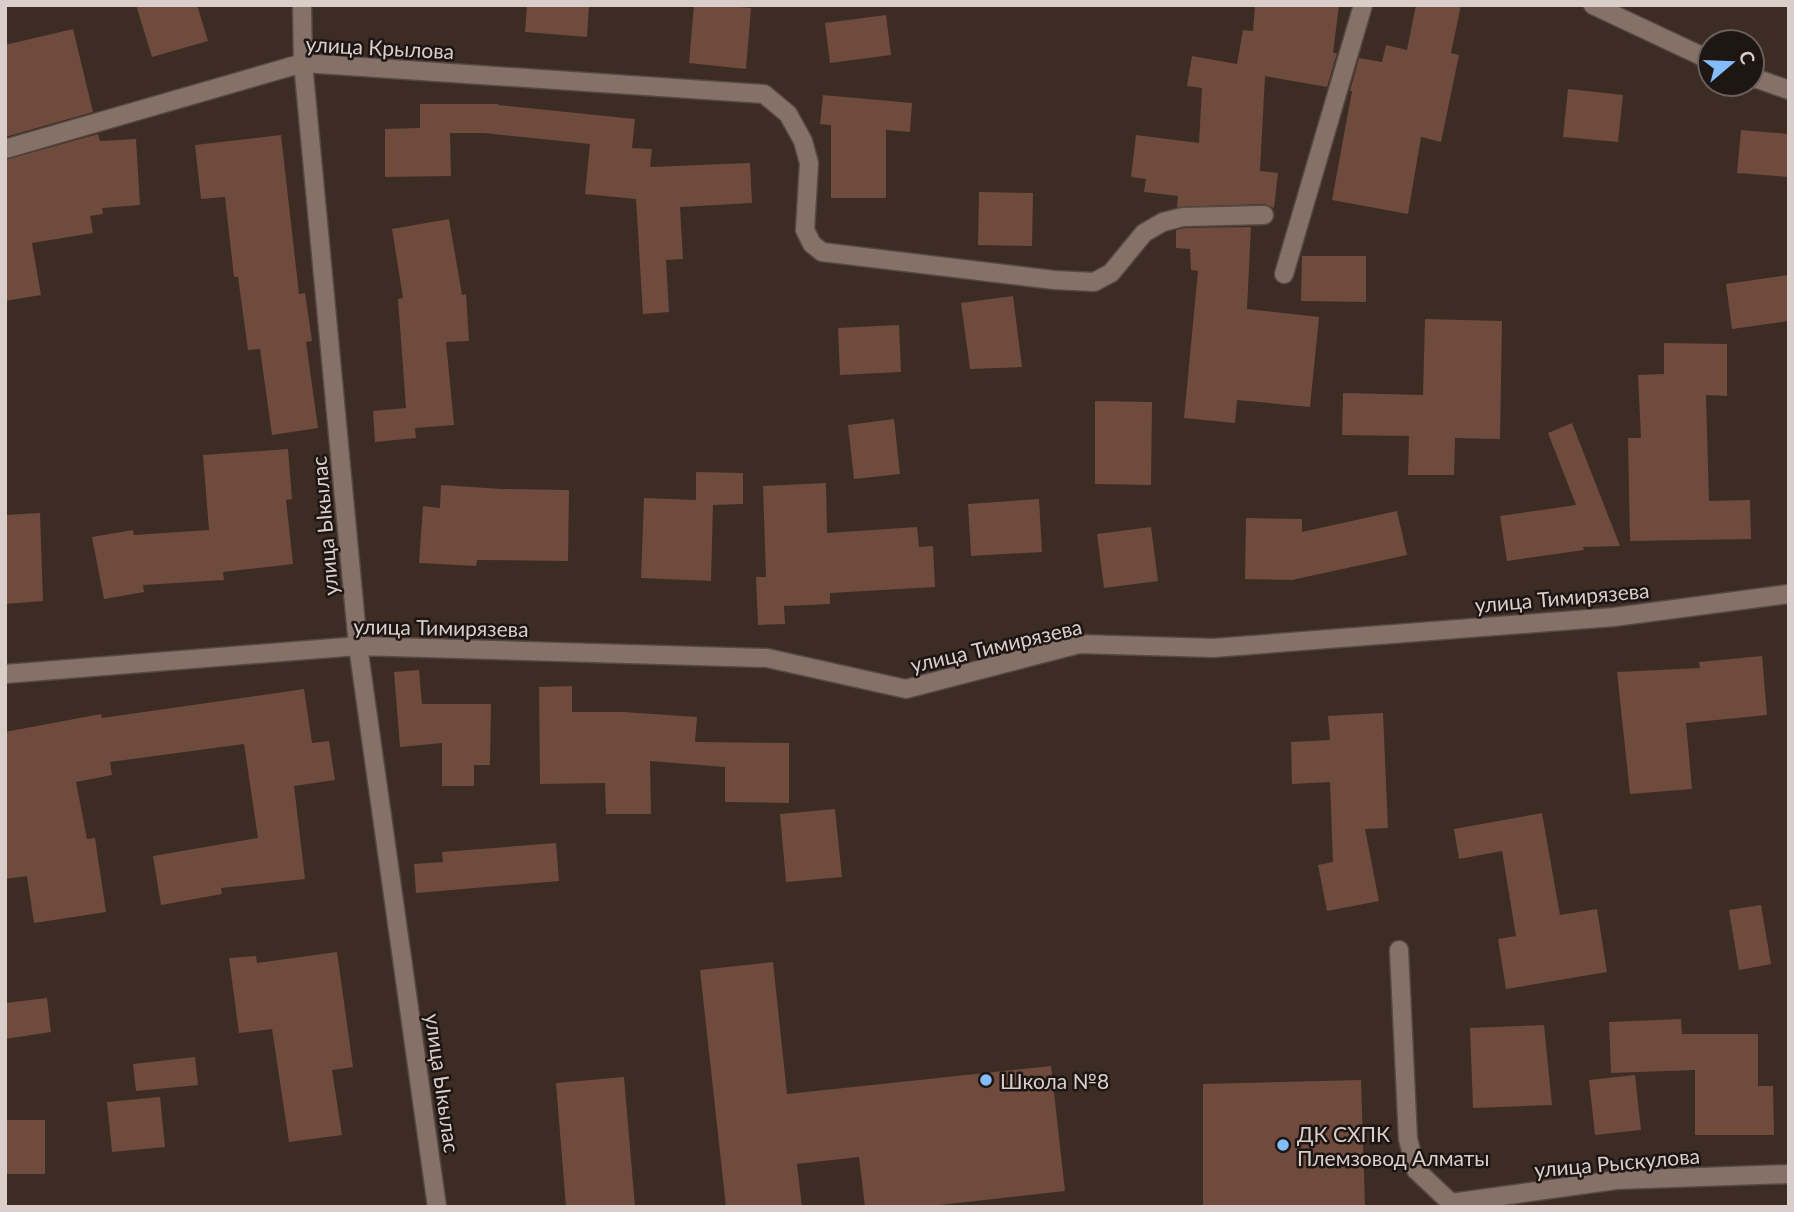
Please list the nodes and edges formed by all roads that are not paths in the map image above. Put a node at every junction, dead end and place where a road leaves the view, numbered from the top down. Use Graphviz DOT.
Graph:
graph roads {
  1 [pos="302,5"];
  2 [pos="1363,5"];
  3 [pos="1592,5"];
  4 [pos="1696,53"];
  5 [pos="303,63"];
  6 [pos="1766,82"];
  7 [pos="1789,90"];
  8 [pos="5,149"];
  9 [pos="1264,215"];
  10 [pos="1284,274"];
  11 [pos="1789,594"];
  12 [pos="358,646"];
  13 [pos="5,674"];
  14 [pos="1399,950"];
  15 [pos="1789,1174"];
  16 [pos="1451,1205"];
  17 [pos="437,1207"];
  1 -- 5 [label="street, улица Ыкылас"];
  2 -- 10 [label="street"];
  3 -- 4 [label="street"];
  5 -- 8 [label="street, улица Крылова"];
  5 -- 9 [label="street, улица Крылова"];
  5 -- 12 [label="street, улица Ыкылас"];
  6 -- 7 [label="street"];
  11 -- 12 [label="street, улица Тимирязева"];
  12 -- 13 [label="street, улица Тимирязева"];
  12 -- 17 [label="street, улица Ыкылас"];
  14 -- 16 [label="street"];
  15 -- 16 [label="street, улица Рыскулова"];
}
